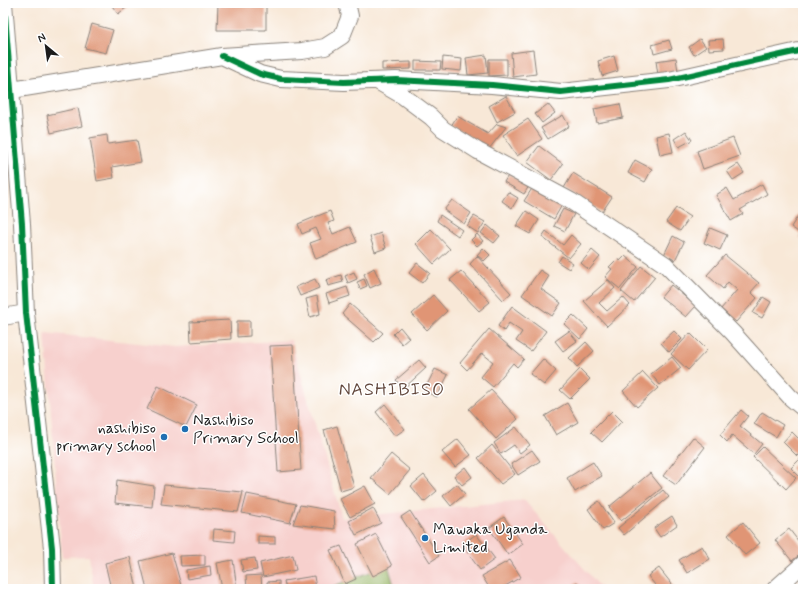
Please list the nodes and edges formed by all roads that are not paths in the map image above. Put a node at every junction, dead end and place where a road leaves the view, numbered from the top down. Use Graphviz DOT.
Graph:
graph roads {
  1 [pos="4,3"];
  2 [pos="347,3"];
  3 [pos="803,50"];
  4 [pos="222,56"];
  5 [pos="376,80"];
  6 [pos="12,90"];
  7 [pos="26,313"];
  8 [pos="3,317"];
  9 [pos="803,408"];
  10 [pos="803,564"];
  11 [pos="53,589"];
  12 [pos="775,589"];
  1 -- 6 [label="street"];
  2 -- 4 [label="street"];
  3 -- 5 [label="street"];
  4 -- 5 [label="street"];
  4 -- 6 [label="street"];
  5 -- 9 [label="street"];
  6 -- 7 [label="street"];
  7 -- 8 [label="street"];
  7 -- 11 [label="street"];
  10 -- 12 [label="street"];
}
